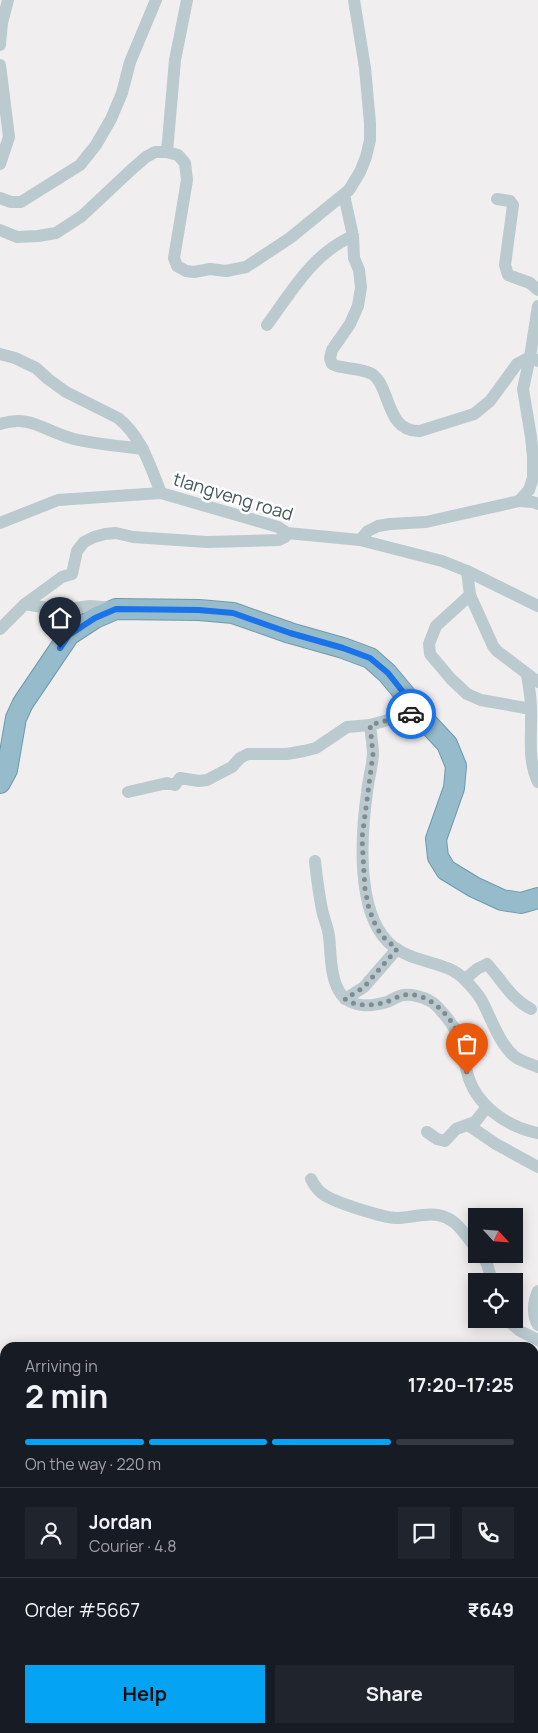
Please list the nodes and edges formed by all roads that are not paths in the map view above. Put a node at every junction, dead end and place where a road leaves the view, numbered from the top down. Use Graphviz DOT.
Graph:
graph roads {
  1 [pos="8,0"];
  2 [pos="156,0"];
  3 [pos="187,0"];
  4 [pos="354,0"];
  5 [pos="0,45"];
  6 [pos="0,65"];
  7 [pos="167,152"];
  8 [pos="0,164"];
  9 [pos="344,195"];
  10 [pos="0,198"];
  11 [pos="497,199"];
  12 [pos="0,230"];
  13 [pos="353,236"];
  14 [pos="538,290"];
  15 [pos="538,306"];
  16 [pos="267,325"];
  17 [pos="0,354"];
  18 [pos="534,359"];
  19 [pos="0,424"];
  20 [pos="143,449"];
  21 [pos="161,493"];
  22 [pos="520,501"];
  23 [pos="538,504"];
  24 [pos="0,523"];
  25 [pos="287,533"];
  26 [pos="360,540"];
  27 [pos="467,571"];
  28 [pos="470,595"];
  29 [pos="25,604"];
  30 [pos="538,606"];
  31 [pos="116,609"];
  32 [pos="0,629"];
  33 [pos="527,674"];
  34 [pos="538,682"];
  35 [pos="531,709"];
  36 [pos="417,712"];
  37 [pos="370,725"];
  38 [pos="538,782"];
  39 [pos="0,783"];
  40 [pos="128,792"];
  41 [pos="315,861"];
  42 [pos="538,898"];
  43 [pos="397,949"];
  44 [pos="465,979"];
  45 [pos="345,999"];
  46 [pos="532,1009"];
  47 [pos="538,1067"];
  48 [pos="487,1108"];
  49 [pos="468,1125"];
  50 [pos="427,1132"];
  51 [pos="538,1133"];
  52 [pos="538,1167"];
  53 [pos="311,1179"];
  54 [pos="468,1235"];
  55 [pos="538,1291"];
  56 [pos="538,1325"];
  57 [pos="516,1328"];
  58 [pos="538,1340"];
  1 -- 5 [label="street"];
  2 -- 10 [label="street"];
  3 -- 7 [label="street"];
  4 -- 9 [label="street"];
  6 -- 8 [label="street"];
  7 -- 9 [label="street"];
  7 -- 12 [label="street"];
  9 -- 13 [label="street"];
  11 -- 14 [label="street"];
  13 -- 16 [label="street"];
  13 -- 18 [label="street"];
  15 -- 18 [label="street"];
  17 -- 20 [label="street"];
  18 -- 22 [label="street"];
  19 -- 20 [label="street"];
  20 -- 21 [label="street"];
  21 -- 24 [label="street, tlangveng road"];
  21 -- 25 [label="street, tlangveng road"];
  22 -- 23 [label="street"];
  22 -- 26 [label="street"];
  25 -- 26 [label="street, tlangveng road"];
  25 -- 29 [label="street"];
  26 -- 27 [label="street, tlangveng road"];
  27 -- 28 [label="street"];
  27 -- 30 [label="street, tlangveng road"];
  28 -- 33 [label="street"];
  28 -- 35 [label="street"];
  29 -- 31 [label="street"];
  29 -- 32 [label="street"];
  31 -- 36 [label="highway"];
  31 -- 39 [label="highway"];
  33 -- 34 [label="street"];
  33 -- 35 [label="street"];
  35 -- 38 [label="street"];
  36 -- 37 [label="street"];
  36 -- 42 [label="highway"];
  37 -- 40 [label="street"];
  37 -- 43 [label="street"];
  41 -- 45 [label="street"];
  43 -- 44 [label="street"];
  43 -- 45 [label="street"];
  44 -- 46 [label="street"];
  44 -- 47 [label="street"];
  45 -- 48 [label="street"];
  48 -- 49 [label="street"];
  48 -- 51 [label="street"];
  49 -- 50 [label="street"];
  49 -- 52 [label="street"];
  53 -- 54 [label="street"];
  55 -- 56 [label="street"];
  57 -- 58 [label="street"];
}
